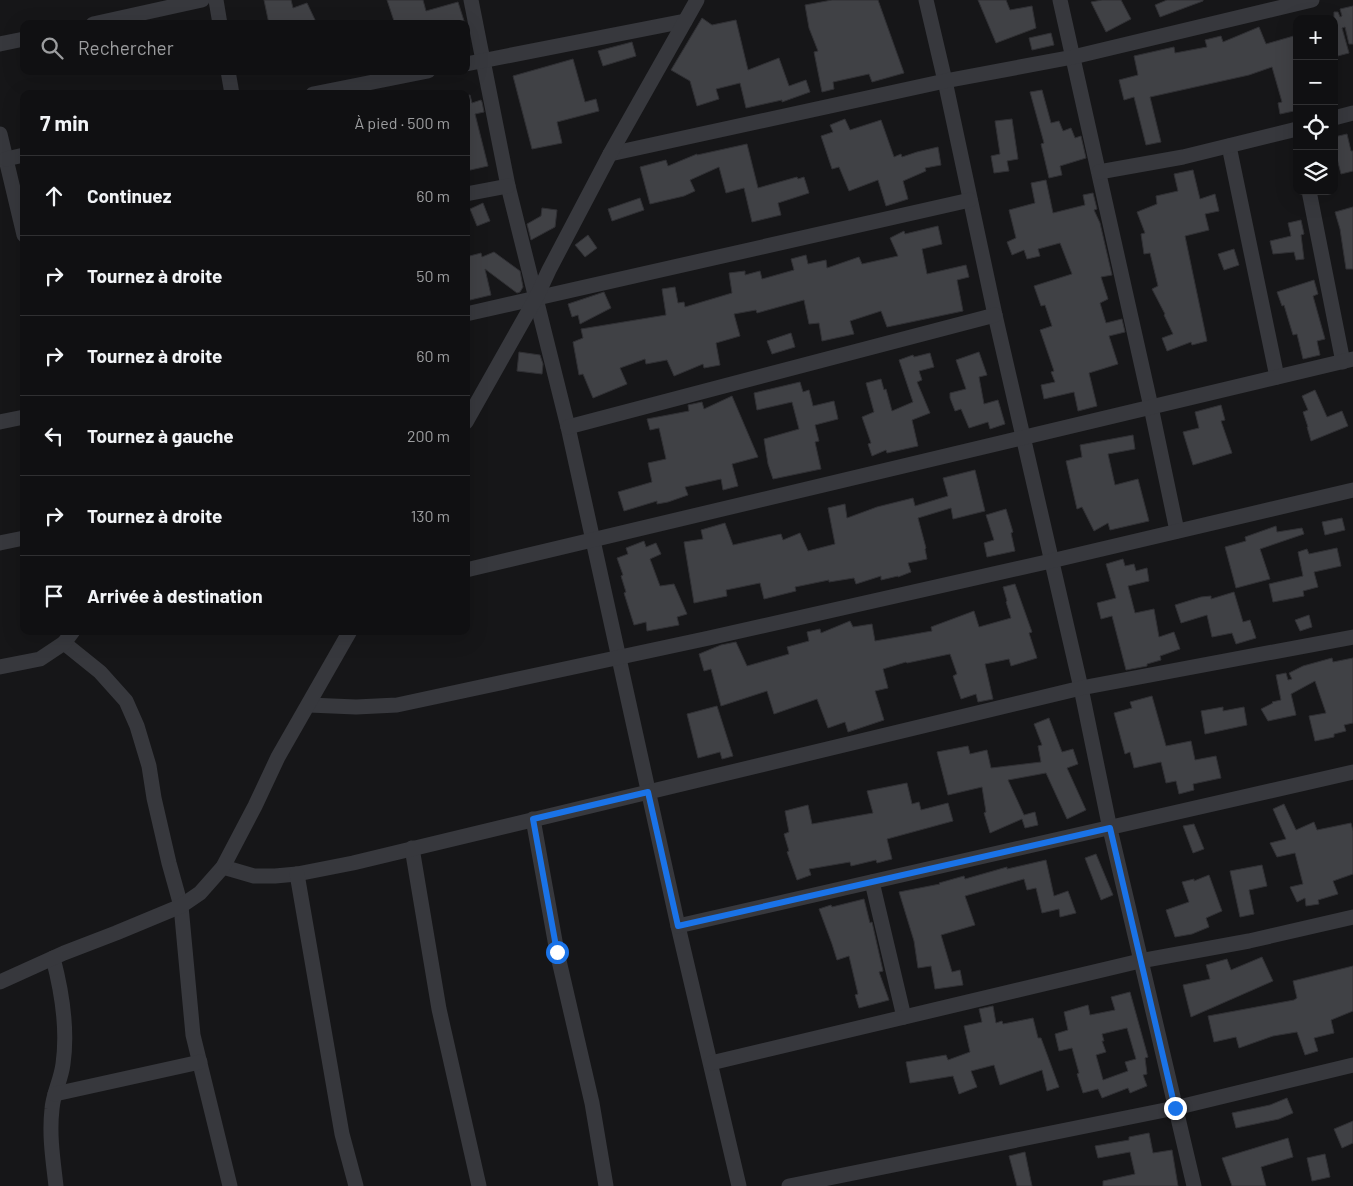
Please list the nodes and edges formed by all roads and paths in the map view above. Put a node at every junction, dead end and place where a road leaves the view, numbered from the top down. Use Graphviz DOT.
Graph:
graph roads {
  1 [pos="202,0"];
  2 [pos="216,0"];
  3 [pos="470,0"];
  4 [pos="697,0"];
  5 [pos="926,0"];
  6 [pos="1060,0"];
  7 [pos="1312,0"];
  8 [pos="112,20"];
  9 [pos="219,20"];
  10 [pos="685,21"];
  11 [pos="20,40"];
  12 [pos="0,44"];
  13 [pos="1073,57"];
  14 [pos="483,60"];
  15 [pos="470,63"];
  16 [pos="229,75"];
  17 [pos="408,75"];
  18 [pos="945,81"];
  19 [pos="231,90"];
  20 [pos="333,90"];
  21 [pos="1353,114"];
  22 [pos="1338,117"];
  23 [pos="1293,129"];
  24 [pos="0,134"];
  25 [pos="1229,146"];
  26 [pos="610,154"];
  27 [pos="20,157"];
  28 [pos="6,159"];
  29 [pos="1099,172"];
  30 [pos="508,186"];
  31 [pos="470,193"];
  32 [pos="1310,195"];
  33 [pos="970,200"];
  34 [pos="20,218"];
  35 [pos="536,298"];
  36 [pos="470,313"];
  37 [pos="994,315"];
  38 [pos="1348,360"];
  39 [pos="1277,377"];
  40 [pos="1151,407"];
  41 [pos="470,415"];
  42 [pos="20,418"];
  43 [pos="0,422"];
  44 [pos="568,426"];
  45 [pos="1023,438"];
  46 [pos="1353,490"];
  47 [pos="1177,531"];
  48 [pos="20,539"];
  49 [pos="593,539"];
  50 [pos="0,543"];
  51 [pos="1051,561"];
  52 [pos="470,569"];
  53 [pos="70,635"];
  54 [pos="348,635"];
  55 [pos="1353,637"];
  56 [pos="64,644"];
  57 [pos="619,658"];
  58 [pos="0,667"];
  59 [pos="1081,688"];
  60 [pos="309,705"];
  61 [pos="1353,772"];
  62 [pos="648,792"];
  63 [pos="533,819"];
  64 [pos="1110,828"];
  65 [pos="412,848"];
  66 [pos="223,867"];
  67 [pos="298,874"];
  68 [pos="872,882"];
  69 [pos="181,906"];
  70 [pos="1353,918"];
  71 [pos="678,926"];
  72 [pos="54,958"];
  73 [pos="1140,961"];
  74 [pos="0,982"];
  75 [pos="904,1017"];
  76 [pos="200,1062"];
  77 [pos="711,1064"];
  78 [pos="1353,1065"];
  79 [pos="55,1094"];
  80 [pos="1175,1108"];
  81 [pos="56,1186"];
  82 [pos="230,1186"];
  83 [pos="356,1186"];
  84 [pos="479,1186"];
  85 [pos="606,1186"];
  86 [pos="739,1186"];
  87 [pos="789,1186"];
  88 [pos="1194,1186"];
  1 -- 8 [label="street"];
  2 -- 9 [label="street"];
  3 -- 14 [label="street"];
  4 -- 10 [label="street"];
  5 -- 18 [label="street"];
  6 -- 13 [label="street"];
  7 -- 13 [label="street"];
  10 -- 14 [label="street"];
  10 -- 26 [label="street"];
  11 -- 12 [label="street"];
  13 -- 18 [label="street"];
  13 -- 29 [label="street"];
  14 -- 15 [label="street"];
  14 -- 30 [label="street"];
  16 -- 19 [label="street"];
  17 -- 20 [label="street"];
  18 -- 26 [label="street"];
  18 -- 33 [label="street"];
  21 -- 22 [label="street"];
  23 -- 25 [label="street"];
  24 -- 28 [label="street"];
  25 -- 29 [label="street"];
  25 -- 39 [label="street"];
  26 -- 35 [label="street"];
  27 -- 28 [label="street"];
  28 -- 34 [label="street"];
  29 -- 40 [label="street"];
  30 -- 31 [label="street"];
  30 -- 35 [label="street"];
  32 -- 38 [label="street"];
  33 -- 35 [label="street"];
  33 -- 37 [label="street"];
  35 -- 36 [label="street"];
  35 -- 41 [label="street"];
  35 -- 44 [label="street"];
  37 -- 44 [label="street"];
  37 -- 45 [label="street"];
  38 -- 39 [label="street"];
  39 -- 40 [label="street"];
  40 -- 45 [label="street"];
  40 -- 47 [label="street"];
  42 -- 43 [label="street"];
  44 -- 49 [label="street"];
  45 -- 49 [label="street"];
  45 -- 51 [label="street"];
  46 -- 47 [label="street"];
  47 -- 51 [label="street"];
  48 -- 50 [label="street"];
  49 -- 52 [label="street"];
  49 -- 57 [label="street"];
  51 -- 57 [label="street"];
  51 -- 59 [label="street"];
  53 -- 56 [label="street"];
  54 -- 60 [label="street"];
  55 -- 59 [label="street"];
  56 -- 58 [label="street"];
  56 -- 69 [label="street"];
  57 -- 60 [label="street"];
  57 -- 62 [label="street"];
  59 -- 62 [label="street"];
  59 -- 64 [label="street"];
  60 -- 66 [label="street"];
  61 -- 64 [label="street"];
  62 -- 63 [label="street"];
  62 -- 71 [label="street"];
  63 -- 65 [label="street"];
  63 -- 85 [label="street"];
  64 -- 68 [label="street"];
  64 -- 73 [label="street"];
  65 -- 67 [label="street"];
  65 -- 84 [label="street"];
  66 -- 67 [label="street"];
  66 -- 69 [label="street"];
  67 -- 83 [label="street"];
  68 -- 71 [label="street"];
  68 -- 75 [label="street"];
  69 -- 72 [label="street"];
  69 -- 76 [label="street"];
  70 -- 73 [label="street"];
  71 -- 77 [label="street"];
  72 -- 74 [label="street"];
  72 -- 79 [label="street"];
  73 -- 75 [label="street"];
  73 -- 80 [label="street"];
  75 -- 77 [label="street"];
  76 -- 79 [label="street"];
  76 -- 82 [label="street"];
  77 -- 86 [label="street"];
  78 -- 80 [label="street"];
  79 -- 81 [label="street"];
  80 -- 87 [label="street"];
  80 -- 88 [label="street"];
}
